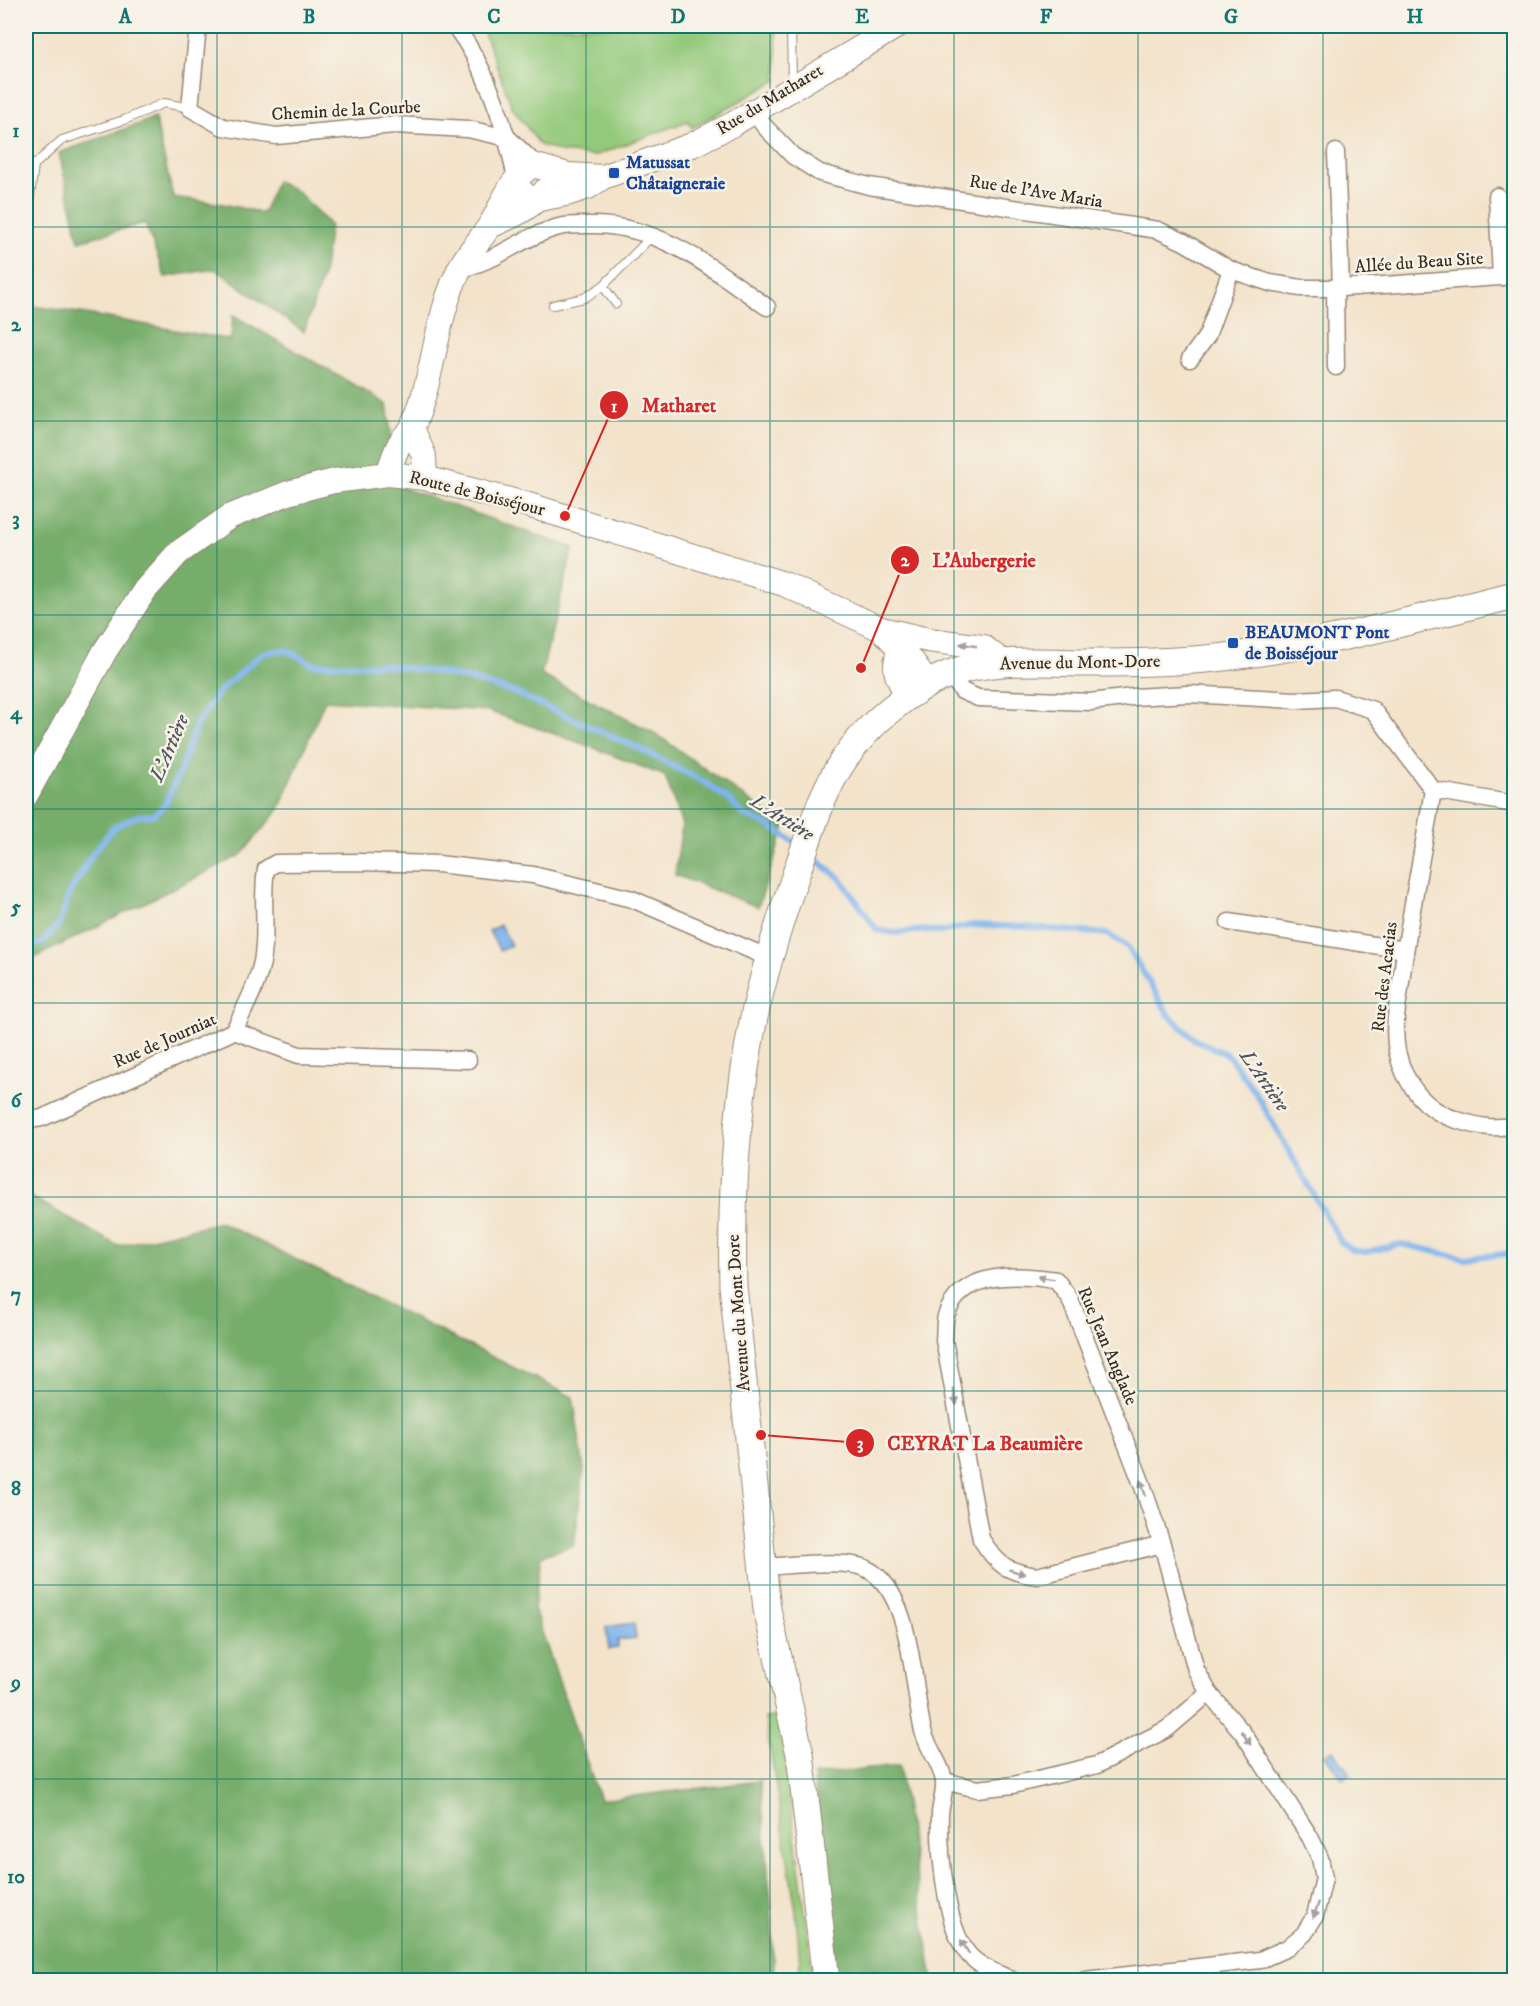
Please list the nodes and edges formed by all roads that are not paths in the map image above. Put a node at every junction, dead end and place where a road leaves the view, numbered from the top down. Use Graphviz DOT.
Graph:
graph roads {
  1 [pos="198,26"];
  2 [pos="455,26"];
  3 [pos="791,26"];
  4 [pos="897,26"];
  5 [pos="792,87"];
  6 [pos="190,108"];
  7 [pos="754,112"];
  8 [pos="508,138"];
  9 [pos="1336,152"];
  10 [pos="528,175"];
  11 [pos="603,177"];
  12 [pos="30,196"];
  13 [pos="1497,196"];
  14 [pos="539,199"];
  15 [pos="490,226"];
  16 [pos="652,235"];
  17 [pos="1231,270"];
  18 [pos="458,272"];
  19 [pos="1508,277"];
  20 [pos="603,286"];
  21 [pos="1338,288"];
  22 [pos="616,304"];
  23 [pos="553,305"];
  24 [pos="766,307"];
  25 [pos="1190,359"];
  26 [pos="1336,367"];
  27 [pos="412,428"];
  28 [pos="388,474"];
  29 [pos="425,477"];
  30 [pos="1515,595"];
  31 [pos="881,629"];
  32 [pos="928,640"];
  33 [pos="1004,663"];
  34 [pos="929,685"];
  35 [pos="1433,790"];
  36 [pos="26,795"];
  37 [pos="1515,804"];
  38 [pos="1229,922"];
  39 [pos="1405,950"];
  40 [pos="770,958"];
  41 [pos="753,1024"];
  42 [pos="234,1031"];
  43 [pos="468,1060"];
  44 [pos="26,1120"];
  45 [pos="1515,1125"];
  46 [pos="1162,1544"];
  47 [pos="762,1567"];
  48 [pos="1209,1693"];
  49 [pos="944,1781"];
  50 [pos="826,1980"];
  51 [pos="1012,1980"];
  52 [pos="1085,1980"];
  1 -- 6 [label="street"];
  2 -- 8 [label="street"];
  3 -- 5 [label="lane"];
  4 -- 5 [label="street, Rue du Matharet"];
  5 -- 7 [label="street, Rue du Matharet"];
  6 -- 8 [label="street, Chemin de la Courbe"];
  6 -- 12 [label="lane"];
  7 -- 11 [label="street, Rue du Matharet"];
  7 -- 17 [label="street, Rue de l'Ave Maria"];
  8 -- 10 [label="street"];
  9 -- 21 [label="street, Allée du Beau Site"];
  10 -- 11 [label="street, Rue du Matharet"];
  10 -- 14 [label="street"];
  10 -- 15 [label="street"];
  11 -- 14 [label="street, Rue du Matharet"];
  13 -- 19 [label="street, Allée du Beau Site"];
  14 -- 15 [label="street, Rue du Matharet"];
  15 -- 18 [label="street"];
  16 -- 18 [label="street"];
  16 -- 20 [label="lane"];
  16 -- 24 [label="street"];
  17 -- 21 [label="street, Allée du Beau Site"];
  17 -- 25 [label="street"];
  18 -- 27 [label="street"];
  19 -- 21 [label="street, Allée du Beau Site"];
  20 -- 22 [label="lane"];
  20 -- 23 [label="lane"];
  21 -- 26 [label="street, Allée du Beau Site"];
  27 -- 28 [label="street"];
  27 -- 29 [label="street"];
  28 -- 29 [label="street, Route de Boisséjour"];
  28 -- 36 [label="street, Route de Boisséjour"];
  29 -- 31 [label="street, Route de Boisséjour"];
  30 -- 33 [label="main road, Avenue du Mont-Dore"];
  31 -- 32 [label="street, Route de Boisséjour"];
  31 -- 34 [label="street, Route de Boisséjour"];
  33 -- 32 [label="street, Route de Boisséjour, one-way"];
  32 -- 34 [label="street"];
  33 -- 34 [label="main road, Avenue du Mont-Dore"];
  34 -- 35 [label="street"];
  34 -- 40 [label="main road, Avenue du Mont-Dore"];
  35 -- 37 [label="street"];
  35 -- 39 [label="street, Rue des Acacias"];
  38 -- 39 [label="street"];
  39 -- 45 [label="street, Rue des Acacias"];
  40 -- 41 [label="main road, Avenue du Mont-Dore"];
  40 -- 42 [label="street"];
  41 -- 47 [label="main road, Avenue du Mont Dore"];
  42 -- 43 [label="street, Rue de Journiat"];
  42 -- 44 [label="street, Rue de Journiat"];
  46 -- 46 [label="street, Rue Jean Anglade, one-way"];
  46 -- 48 [label="street, Rue Jean Anglade"];
  47 -- 49 [label="street"];
  47 -- 50 [label="main road, Avenue du Mont Dore"];
  48 -- 49 [label="street"];
  48 -- 52 [label="street, Rue Jean Anglade, one-way"];
  51 -- 49 [label="street, one-way"];
}
